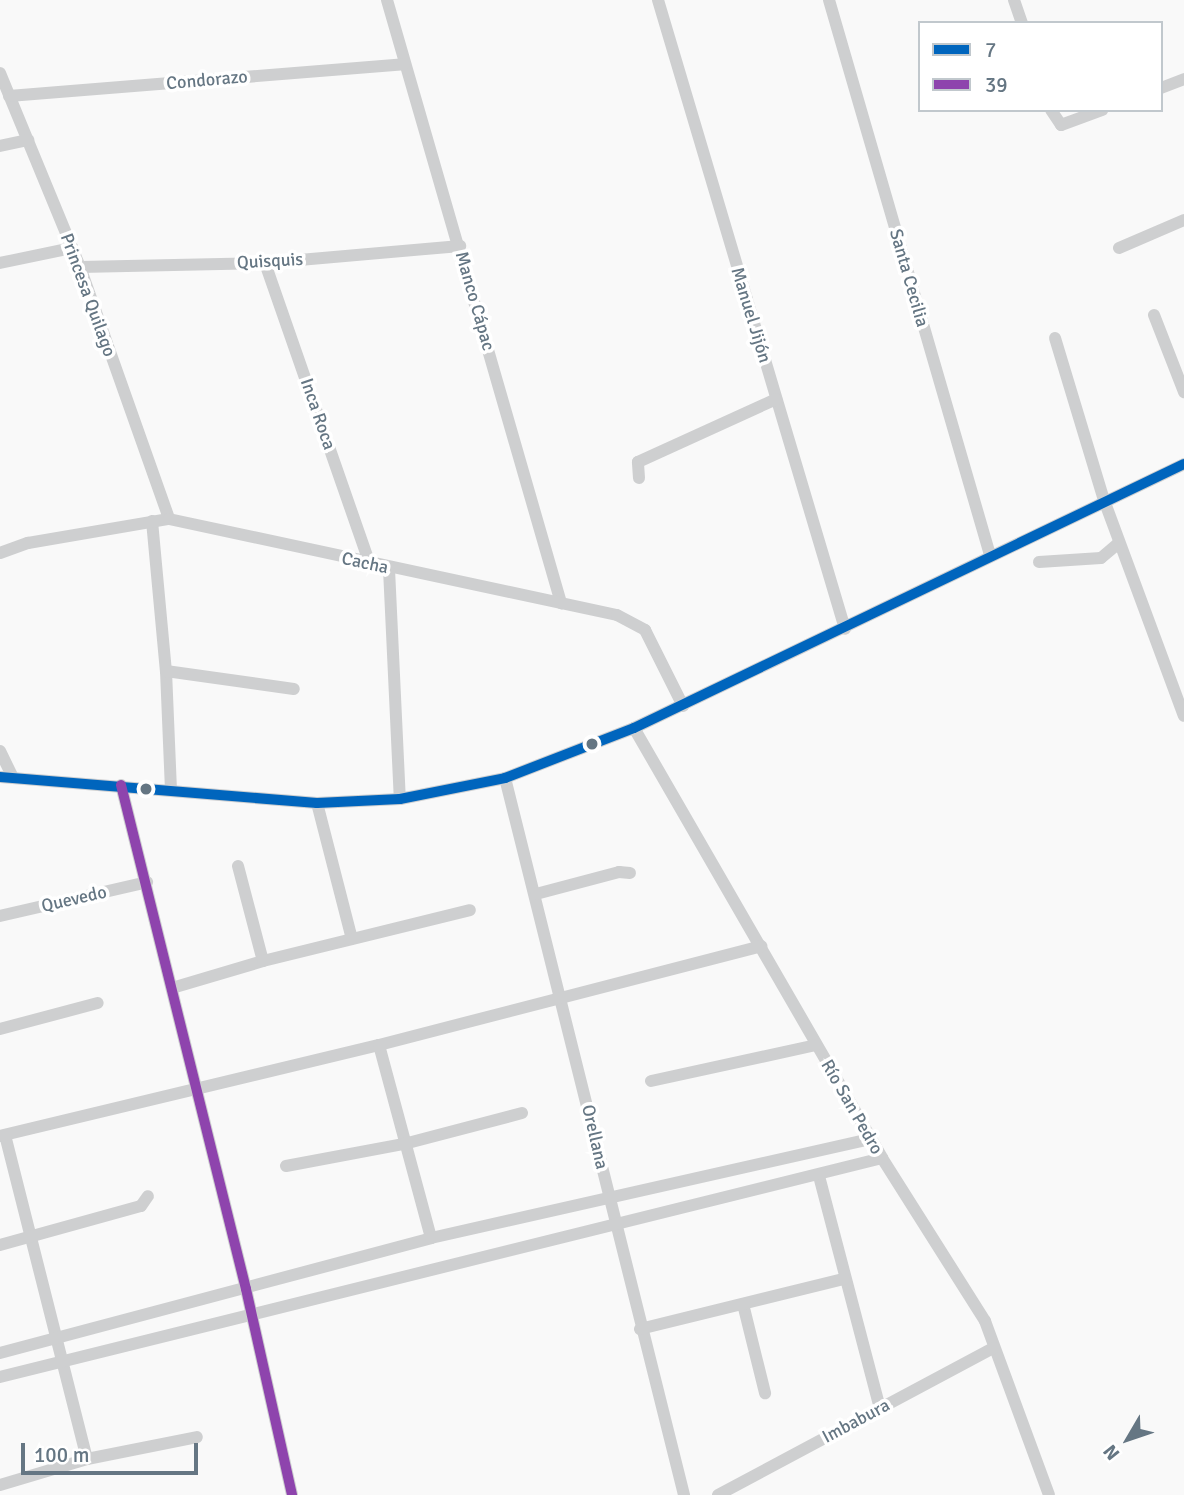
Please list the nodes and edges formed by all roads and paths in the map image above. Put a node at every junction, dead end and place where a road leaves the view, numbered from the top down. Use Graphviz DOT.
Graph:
graph roads {
  1 [pos="387,0"];
  2 [pos="658,0"];
  3 [pos="829,0"];
  4 [pos="1014,0"];
  5 [pos="1021,21"];
  6 [pos="404,64"];
  7 [pos="0,74"];
  8 [pos="1184,79"];
  9 [pos="1163,87"];
  10 [pos="7,102"];
  11 [pos="1052,112"];
  12 [pos="1097,112"];
  13 [pos="28,140"];
  14 [pos="0,146"];
  15 [pos="1184,220"];
  16 [pos="460,246"];
  17 [pos="72,248"];
  18 [pos="1119,248"];
  19 [pos="0,263"];
  20 [pos="265,263"];
  21 [pos="80,267"];
  22 [pos="1154,315"];
  23 [pos="1055,338"];
  24 [pos="1184,392"];
  25 [pos="776,399"];
  26 [pos="1184,464"];
  27 [pos="639,478"];
  28 [pos="1104,500"];
  29 [pos="169,519"];
  30 [pos="152,521"];
  31 [pos="1119,543"];
  32 [pos="0,553"];
  33 [pos="990,555"];
  34 [pos="1039,562"];
  35 [pos="370,564"];
  36 [pos="389,569"];
  37 [pos="561,603"];
  38 [pos="845,629"];
  39 [pos="166,671"];
  40 [pos="294,689"];
  41 [pos="682,706"];
  42 [pos="1184,716"];
  43 [pos="634,728"];
  44 [pos="0,751"];
  45 [pos="7,777"];
  46 [pos="505,778"];
  47 [pos="121,785"];
  48 [pos="171,790"];
  49 [pos="400,799"];
  50 [pos="317,803"];
  51 [pos="238,866"];
  52 [pos="630,873"];
  53 [pos="147,882"];
  54 [pos="536,894"];
  55 [pos="470,911"];
  56 [pos="0,916"];
  57 [pos="352,939"];
  58 [pos="761,946"];
  59 [pos="263,961"];
  60 [pos="172,988"];
  61 [pos="563,997"];
  62 [pos="98,1003"];
  63 [pos="0,1029"];
  64 [pos="379,1045"];
  65 [pos="816,1045"];
  66 [pos="650,1081"];
  67 [pos="196,1089"];
  68 [pos="522,1113"];
  69 [pos="3,1135"];
  70 [pos="872,1139"];
  71 [pos="404,1144"];
  72 [pos="882,1158"];
  73 [pos="286,1166"];
  74 [pos="820,1176"];
  75 [pos="149,1196"];
  76 [pos="609,1200"];
  77 [pos="615,1226"];
  78 [pos="431,1238"];
  79 [pos="33,1240"];
  80 [pos="0,1245"];
  81 [pos="844,1279"];
  82 [pos="246,1289"];
  83 [pos="743,1304"];
  84 [pos="251,1312"];
  85 [pos="640,1329"];
  86 [pos="58,1337"];
  87 [pos="993,1348"];
  88 [pos="0,1353"];
  89 [pos="64,1360"];
  90 [pos="0,1377"];
  91 [pos="765,1393"];
  92 [pos="880,1408"];
  93 [pos="197,1437"];
  94 [pos="88,1459"];
  95 [pos="0,1485"];
  96 [pos="292,1495"];
  97 [pos="684,1495"];
  98 [pos="718,1495"];
  99 [pos="1049,1495"];
  1 -- 6 [label="street, Manco Cápac"];
  2 -- 25 [label="street, Manuel Jijón"];
  3 -- 33 [label="street, Santa Cecilia"];
  4 -- 5 [label="street"];
  6 -- 10 [label="street, Condorazo"];
  6 -- 16 [label="street, Manco Cápac"];
  7 -- 10 [label="street, Princesa Quilago"];
  8 -- 9 [label="street"];
  10 -- 13 [label="street, Princesa Quilago"];
  11 -- 12 [label="street"];
  13 -- 14 [label="street"];
  13 -- 17 [label="street, Princesa Quilago"];
  15 -- 18 [label="street"];
  16 -- 20 [label="street, Quisquis"];
  16 -- 37 [label="street, Manco Cápac"];
  17 -- 19 [label="street"];
  17 -- 21 [label="street, Princesa Quilago"];
  20 -- 21 [label="street, Quisquis"];
  20 -- 35 [label="street, Inca Roca"];
  21 -- 29 [label="street, Princesa Quilago"];
  22 -- 24 [label="street"];
  23 -- 28 [label="street"];
  25 -- 27 [label="street"];
  25 -- 38 [label="street, Manuel Jijón"];
  26 -- 28 [label="street"];
  28 -- 31 [label="street"];
  28 -- 33 [label="street"];
  29 -- 30 [label="street, Cacha"];
  29 -- 35 [label="street, Cacha"];
  30 -- 32 [label="street, Cacha"];
  30 -- 39 [label="street"];
  31 -- 34 [label="street"];
  31 -- 42 [label="street"];
  33 -- 38 [label="street"];
  35 -- 36 [label="street, Cacha"];
  36 -- 37 [label="street, Cacha"];
  36 -- 49 [label="street"];
  37 -- 41 [label="street, Cacha"];
  38 -- 41 [label="street"];
  39 -- 40 [label="street"];
  39 -- 48 [label="street"];
  41 -- 43 [label="street"];
  43 -- 46 [label="street"];
  43 -- 58 [label="street, Río San Pedro"];
  44 -- 45 [label="street"];
  45 -- 47 [label="street"];
  46 -- 49 [label="street"];
  46 -- 54 [label="street, Orellana"];
  47 -- 48 [label="street"];
  47 -- 53 [label="street"];
  48 -- 50 [label="street"];
  49 -- 50 [label="street"];
  50 -- 57 [label="street"];
  51 -- 59 [label="street"];
  52 -- 54 [label="street"];
  53 -- 56 [label="street, Quevedo"];
  53 -- 60 [label="street"];
  54 -- 61 [label="street, Orellana"];
  55 -- 57 [label="street"];
  57 -- 59 [label="street"];
  58 -- 61 [label="street"];
  58 -- 65 [label="street, Río San Pedro"];
  59 -- 60 [label="street"];
  60 -- 67 [label="street"];
  61 -- 64 [label="street"];
  61 -- 76 [label="street, Orellana"];
  62 -- 63 [label="street"];
  64 -- 67 [label="street"];
  64 -- 71 [label="street"];
  65 -- 66 [label="street"];
  65 -- 70 [label="street, Río San Pedro"];
  67 -- 69 [label="street"];
  67 -- 82 [label="street"];
  68 -- 71 [label="street"];
  69 -- 79 [label="street"];
  70 -- 72 [label="street, Río San Pedro"];
  70 -- 76 [label="street"];
  71 -- 73 [label="street"];
  71 -- 78 [label="street"];
  72 -- 74 [label="street"];
  72 -- 87 [label="street, Río San Pedro"];
  74 -- 77 [label="street"];
  74 -- 81 [label="street"];
  75 -- 79 [label="street"];
  76 -- 77 [label="street, Orellana"];
  76 -- 78 [label="street"];
  77 -- 84 [label="street"];
  77 -- 85 [label="street, Orellana"];
  78 -- 82 [label="street"];
  79 -- 80 [label="street"];
  79 -- 86 [label="street"];
  81 -- 83 [label="street"];
  81 -- 92 [label="street"];
  82 -- 84 [label="street"];
  82 -- 86 [label="street"];
  83 -- 85 [label="street"];
  83 -- 91 [label="street"];
  84 -- 89 [label="street"];
  84 -- 96 [label="street"];
  85 -- 97 [label="street, Orellana"];
  86 -- 88 [label="street"];
  86 -- 89 [label="street"];
  87 -- 92 [label="street, Imbabura"];
  87 -- 99 [label="street, Río San Pedro"];
  89 -- 90 [label="street"];
  89 -- 94 [label="street"];
  92 -- 98 [label="street, Imbabura"];
  93 -- 94 [label="street"];
  94 -- 95 [label="street"];
}
